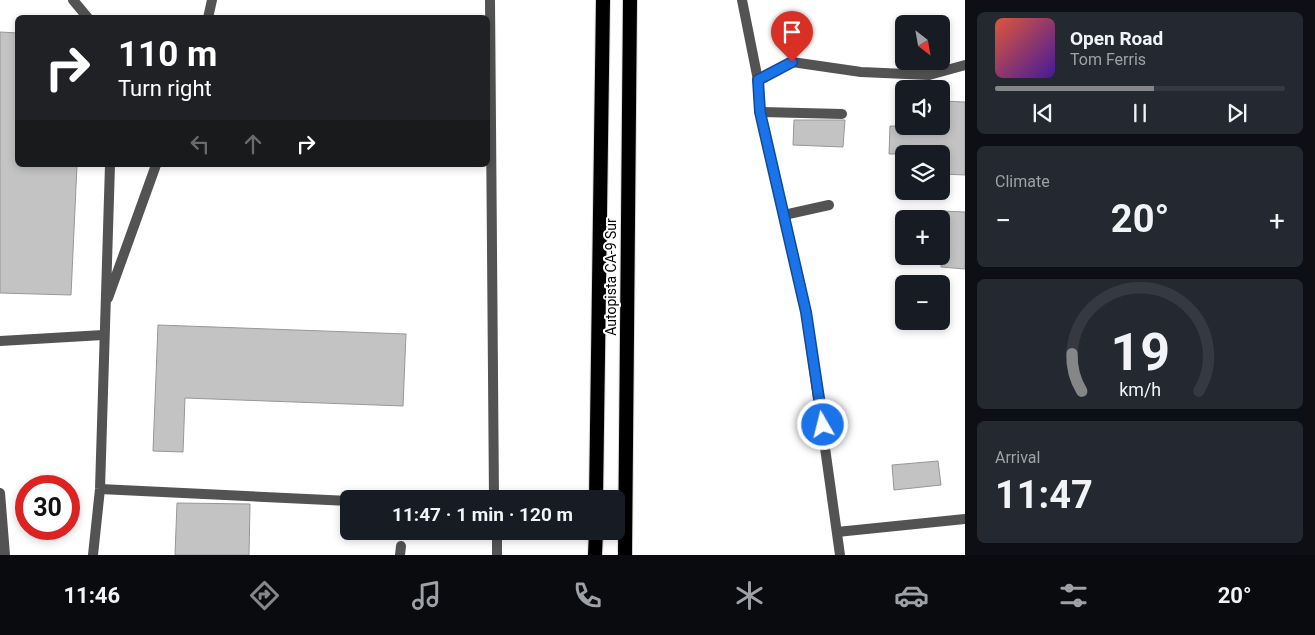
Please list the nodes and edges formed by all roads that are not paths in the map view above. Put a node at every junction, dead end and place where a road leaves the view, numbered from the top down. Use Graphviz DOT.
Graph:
graph roads {
  1 [pos="73,0"];
  2 [pos="212,0"];
  3 [pos="490,0"];
  4 [pos="603,0"];
  5 [pos="630,0"];
  6 [pos="742,0"];
  7 [pos="86,15"];
  8 [pos="209,15"];
  9 [pos="965,65"];
  10 [pos="758,80"];
  11 [pos="760,112"];
  12 [pos="842,114"];
  13 [pos="110,167"];
  14 [pos="155,167"];
  15 [pos="829,205"];
  16 [pos="784,215"];
  17 [pos="104,308"];
  18 [pos="103,335"];
  19 [pos="0,341"];
  20 [pos="100,489"];
  21 [pos="494,490"];
  22 [pos="596,490"];
  23 [pos="0,493"];
  24 [pos="340,501"];
  25 [pos="965,519"];
  26 [pos="837,532"];
  27 [pos="497,540"];
  28 [pos="596,540"];
  29 [pos="5,555"];
  30 [pos="93,555"];
  31 [pos="497,555"];
  32 [pos="595,555"];
  33 [pos="625,555"];
  34 [pos="840,555"];
  1 -- 7 [label="street"];
  2 -- 8 [label="street"];
  3 -- 21 [label="street"];
  4 -- 22 [label="highway, Autopista CA-9 Sur"];
  5 -- 33 [label="highway, Autopista CA-9 Sur"];
  6 -- 10 [label="street"];
  9 -- 10 [label="street"];
  10 -- 11 [label="street"];
  11 -- 12 [label="street"];
  11 -- 16 [label="street"];
  13 -- 17 [label="street"];
  14 -- 17 [label="street"];
  15 -- 16 [label="street"];
  16 -- 26 [label="street"];
  17 -- 18 [label="street"];
  18 -- 19 [label="street"];
  18 -- 20 [label="street"];
  20 -- 24 [label="street"];
  20 -- 30 [label="street"];
  23 -- 29 [label="street"];
  25 -- 26 [label="street"];
  26 -- 34 [label="street"];
  27 -- 31 [label="street"];
  28 -- 32 [label="highway"];
}
